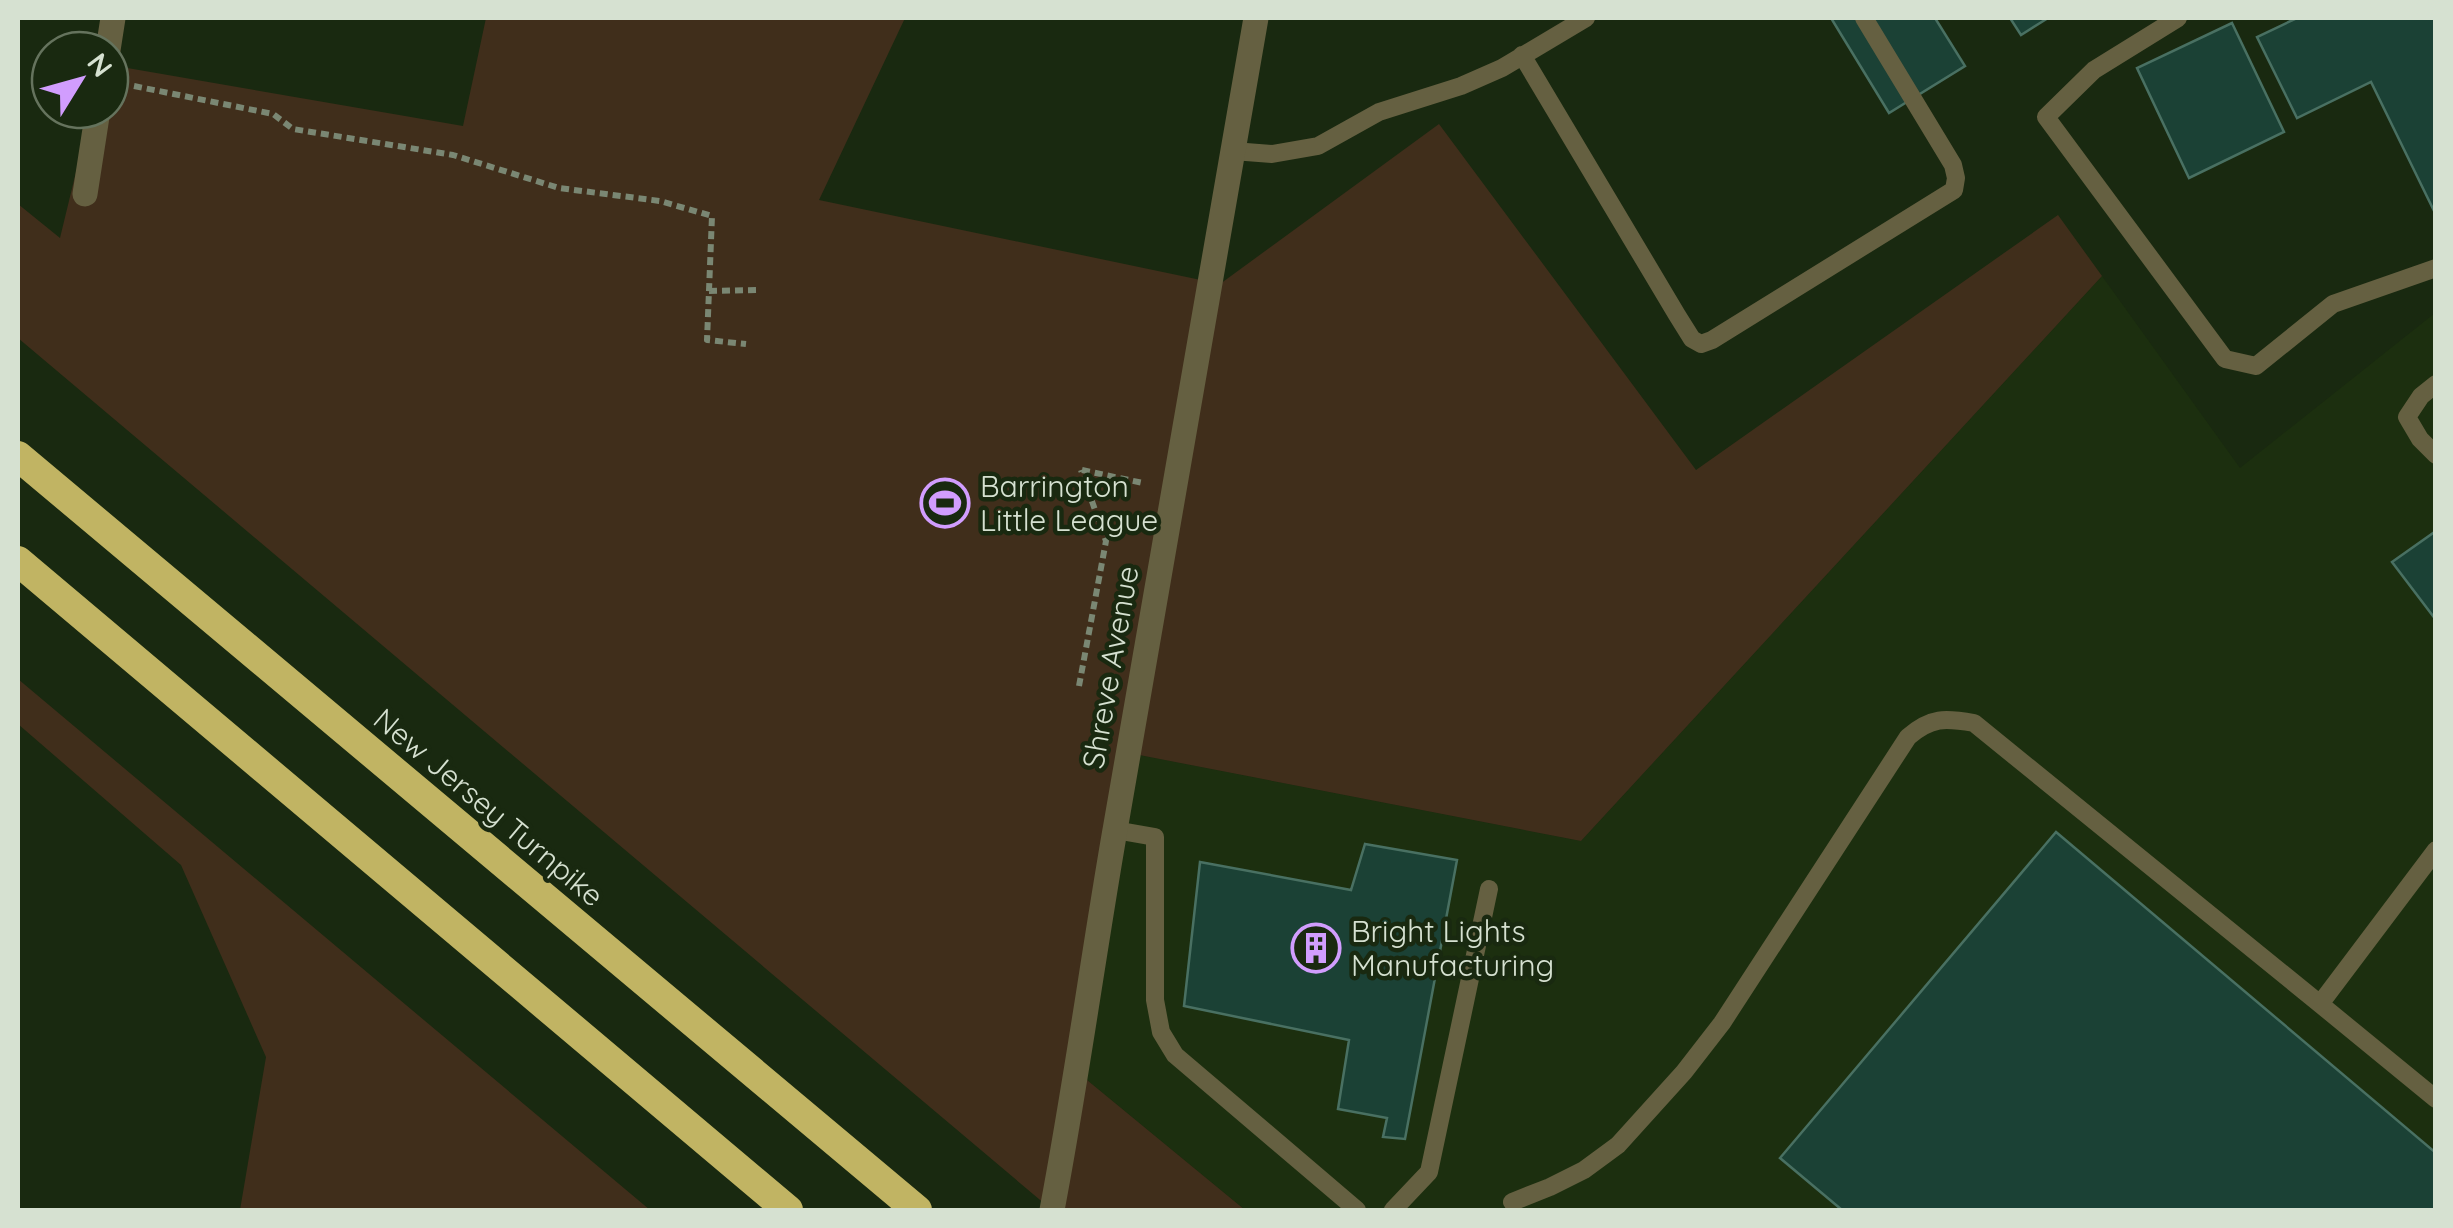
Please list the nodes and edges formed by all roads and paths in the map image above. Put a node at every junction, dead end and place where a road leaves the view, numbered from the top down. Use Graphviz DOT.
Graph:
graph roads {
  1 [pos="1256,18"];
  2 [pos="1586,18"];
  3 [pos="1864,18"];
  4 [pos="2178,18"];
  5 [pos="1522,56"];
  6 [pos="134,86"];
  7 [pos="95,130"];
  8 [pos="1233,151"];
  9 [pos="85,194"];
  10 [pos="2436,268"];
  11 [pos="710,290"];
  12 [pos="758,290"];
  13 [pos="746,344"];
  14 [pos="2436,384"];
  15 [pos="2436,455"];
  16 [pos="18,456"];
  17 [pos="1144,482"];
  18 [pos="18,561"];
  19 [pos="1078,686"];
  20 [pos="1115,830"];
  21 [pos="2436,850"];
  22 [pos="1489,890"];
  23 [pos="2320,1004"];
  24 [pos="2436,1099"];
  25 [pos="1512,1202"];
  26 [pos="788,1210"];
  27 [pos="917,1210"];
  28 [pos="1052,1210"];
  29 [pos="1357,1210"];
  30 [pos="1393,1210"];
  1 -- 8 [label="street, Shreve Avenue"];
  2 -- 5 [label="lane"];
  3 -- 5 [label="lane"];
  4 -- 10 [label="lane"];
  5 -- 8 [label="lane"];
  6 -- 11 [label="path"];
  7 -- 9 [label="street"];
  8 -- 20 [label="street, Shreve Avenue"];
  11 -- 12 [label="path"];
  11 -- 13 [label="path"];
  14 -- 15 [label="lane"];
  16 -- 27 [label="highway, New Jersey Turnpike"];
  17 -- 19 [label="path"];
  18 -- 26 [label="highway"];
  20 -- 28 [label="street, Shreve Avenue"];
  20 -- 29 [label="lane"];
  21 -- 23 [label="lane"];
  22 -- 30 [label="lane"];
  23 -- 24 [label="lane"];
  23 -- 25 [label="lane"];
}
